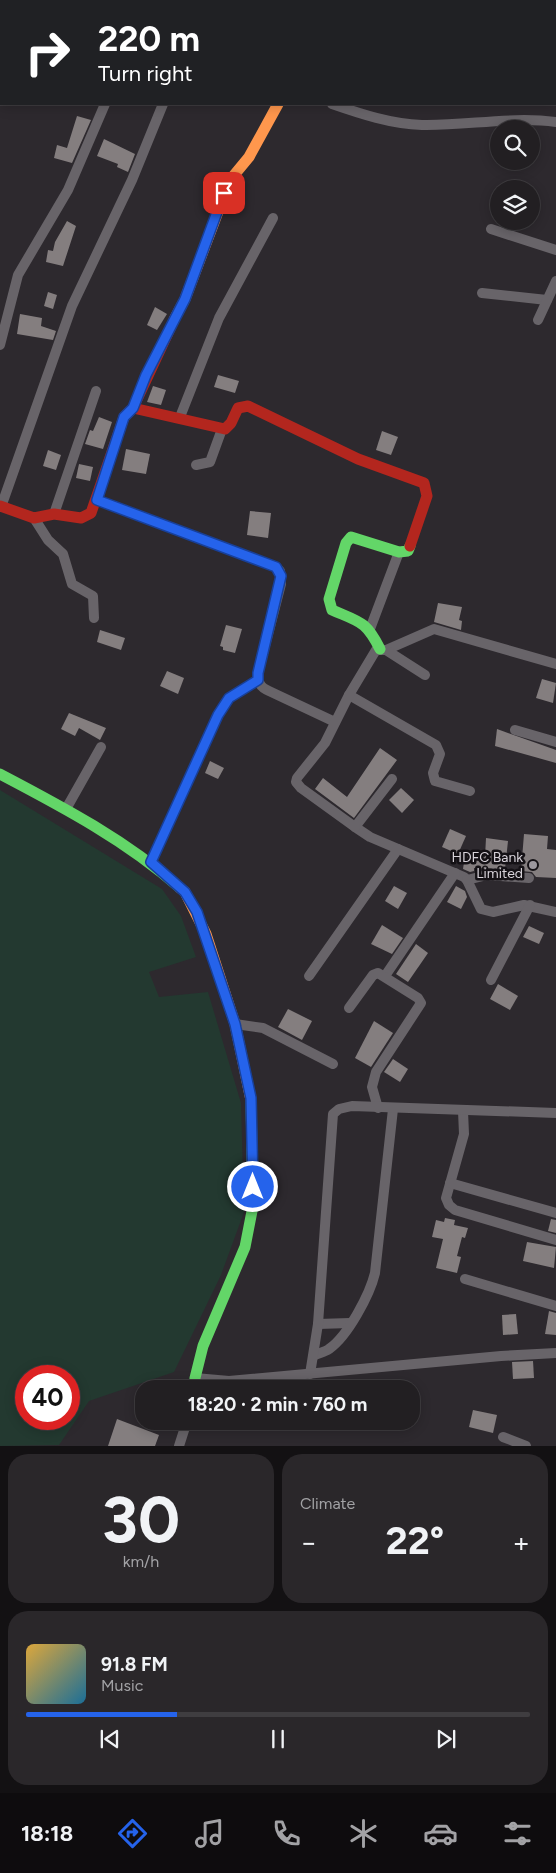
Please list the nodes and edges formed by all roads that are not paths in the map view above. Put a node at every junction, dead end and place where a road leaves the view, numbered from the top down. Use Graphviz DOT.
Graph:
graph roads {
  1 [pos="105,105"];
  2 [pos="163,105"];
  3 [pos="277,105"];
  4 [pos="335,105"];
  5 [pos="556,122"];
  6 [pos="273,218"];
  7 [pos="494,230"];
  8 [pos="556,250"];
  9 [pos="556,281"];
  10 [pos="482,293"];
  11 [pos="548,300"];
  12 [pos="538,320"];
  13 [pos="0,345"];
  14 [pos="96,391"];
  15 [pos="133,408"];
  16 [pos="180,417"];
  17 [pos="222,429"];
  18 [pos="196,465"];
  19 [pos="97,500"];
  20 [pos="1,506"];
  21 [pos="54,514"];
  22 [pos="34,518"];
  23 [pos="399,552"];
  24 [pos="94,618"];
  25 [pos="370,629"];
  26 [pos="383,649"];
  27 [pos="556,664"];
  28 [pos="425,675"];
  29 [pos="258,680"];
  30 [pos="349,695"];
  31 [pos="335,722"];
  32 [pos="515,730"];
  33 [pos="556,742"];
  34 [pos="101,747"];
  35 [pos="0,774"];
  36 [pos="392,779"];
  37 [pos="470,791"];
  38 [pos="66,809"];
  39 [pos="355,827"];
  40 [pos="398,849"];
  41 [pos="151,862"];
  42 [pos="455,873"];
  43 [pos="530,878"];
  44 [pos="468,880"];
  45 [pos="530,905"];
  46 [pos="556,912"];
  47 [pos="308,976"];
  48 [pos="385,976"];
  49 [pos="491,980"];
  50 [pos="349,1008"];
  51 [pos="235,1024"];
  52 [pos="333,1064"];
  53 [pos="378,1108"];
  54 [pos="394,1109"];
  55 [pos="463,1111"];
  56 [pos="556,1113"];
  57 [pos="450,1183"];
  58 [pos="556,1213"];
  59 [pos="556,1240"];
  60 [pos="465,1279"];
  61 [pos="556,1306"];
  62 [pos="350,1323"];
  63 [pos="318,1324"];
  64 [pos="556,1353"];
  65 [pos="315,1355"];
  66 [pos="310,1374"];
  67 [pos="194,1380"];
  68 [pos="241,1380"];
  69 [pos="184,1430"];
  70 [pos="503,1437"];
  71 [pos="179,1446"];
  72 [pos="526,1446"];
  1 -- 13 [label="street"];
  2 -- 20 [label="street"];
  3 -- 15 [label="street"];
  4 -- 5 [label="street"];
  6 -- 16 [label="street"];
  7 -- 8 [label="street"];
  9 -- 11 [label="street"];
  10 -- 11 [label="street"];
  11 -- 12 [label="street"];
  14 -- 21 [label="street"];
  15 -- 16 [label="street"];
  15 -- 19 [label="street"];
  16 -- 17 [label="street"];
  17 -- 18 [label="street"];
  17 -- 23 [label="street"];
  19 -- 21 [label="street"];
  19 -- 29 [label="street"];
  20 -- 22 [label="street"];
  21 -- 22 [label="street"];
  22 -- 24 [label="street"];
  23 -- 25 [label="street"];
  23 -- 25 [label="street"];
  25 -- 26 [label="street"];
  26 -- 27 [label="street"];
  26 -- 28 [label="street"];
  26 -- 30 [label="street"];
  29 -- 31 [label="street"];
  29 -- 41 [label="street"];
  30 -- 31 [label="street"];
  30 -- 37 [label="street"];
  31 -- 39 [label="street"];
  32 -- 33 [label="street"];
  34 -- 38 [label="street"];
  35 -- 38 [label="street"];
  36 -- 39 [label="street"];
  38 -- 41 [label="street"];
  39 -- 40 [label="street"];
  40 -- 42 [label="street"];
  40 -- 47 [label="street"];
  41 -- 51 [label="street"];
  42 -- 44 [label="street"];
  42 -- 48 [label="street"];
  43 -- 44 [label="street"];
  44 -- 45 [label="street"];
  45 -- 46 [label="street"];
  45 -- 49 [label="street"];
  48 -- 50 [label="street"];
  48 -- 53 [label="street"];
  51 -- 52 [label="street"];
  51 -- 67 [label="street"];
  53 -- 54 [label="street"];
  53 -- 63 [label="street"];
  54 -- 55 [label="street"];
  54 -- 62 [label="street"];
  55 -- 56 [label="street"];
  55 -- 57 [label="street"];
  57 -- 58 [label="street"];
  57 -- 59 [label="street"];
  60 -- 61 [label="street"];
  62 -- 63 [label="street"];
  62 -- 65 [label="street"];
  63 -- 65 [label="street"];
  64 -- 66 [label="street"];
  65 -- 66 [label="street"];
  66 -- 68 [label="street"];
  69 -- 71 [label="street"];
  70 -- 72 [label="street"];
}
